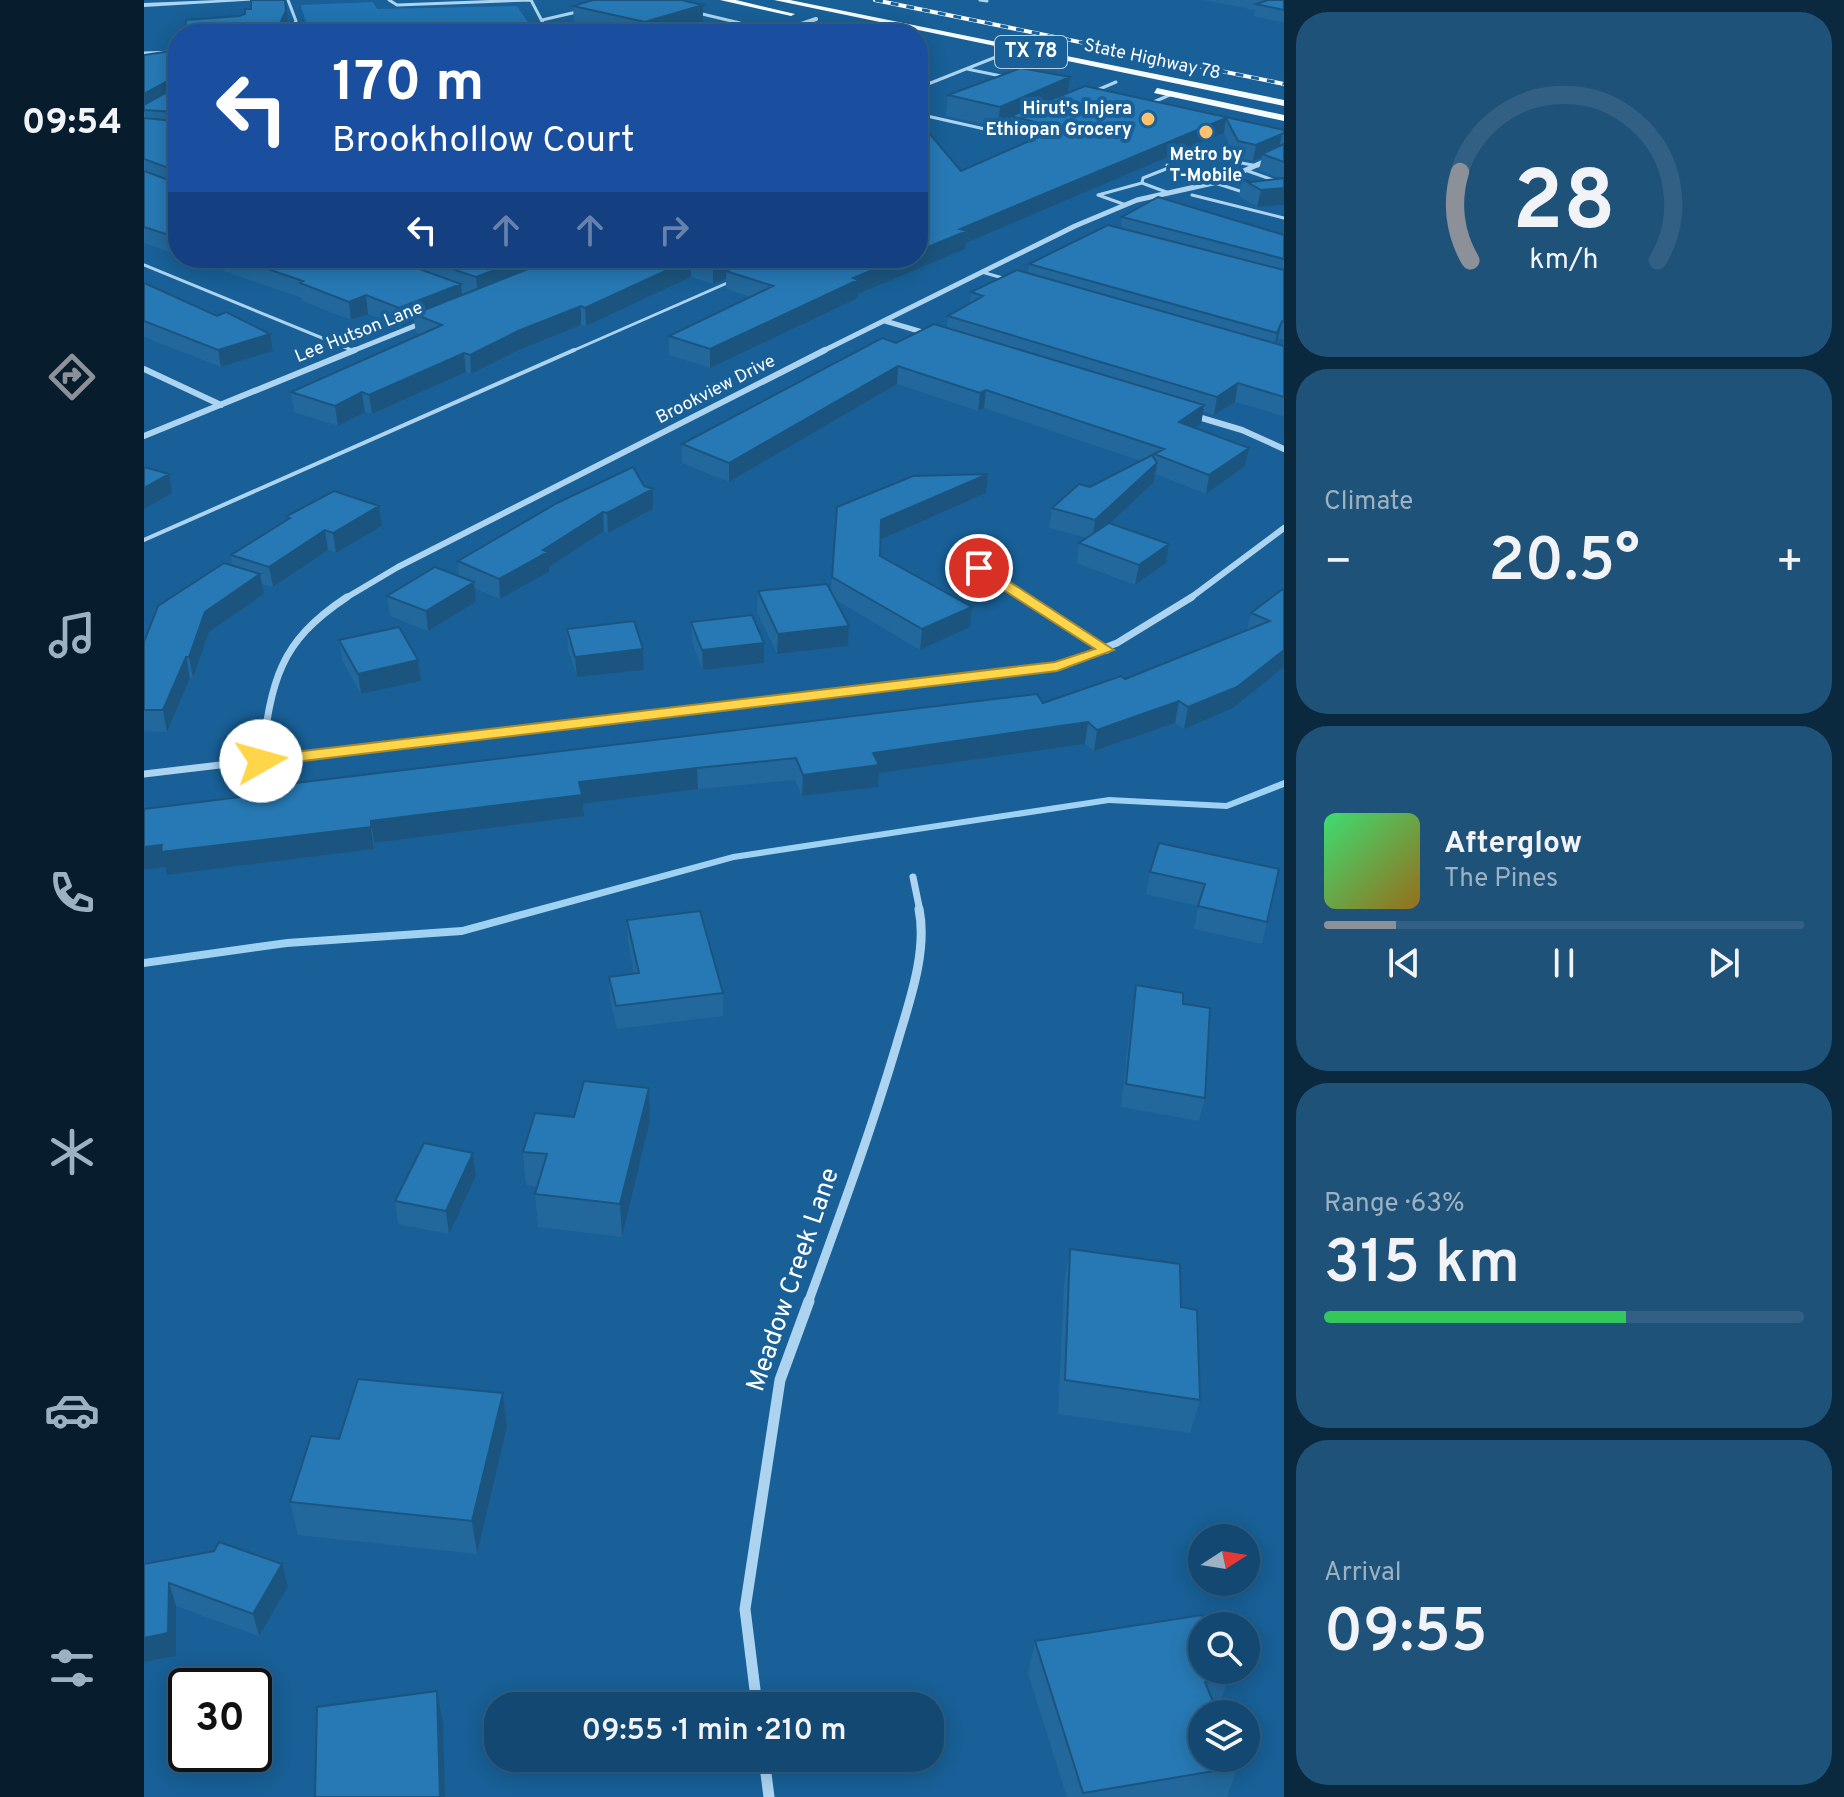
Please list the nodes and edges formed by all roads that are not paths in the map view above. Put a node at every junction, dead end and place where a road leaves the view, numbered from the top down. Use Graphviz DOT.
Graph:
graph roads {
  1 [pos="256,0"];
  2 [pos="288,0"];
  3 [pos="389,0"];
  4 [pos="530,0"];
  5 [pos="538,0"];
  6 [pos="724,0"];
  7 [pos="778,0"];
  8 [pos="980,0"];
  9 [pos="987,1"];
  10 [pos="144,5"];
  11 [pos="586,9"];
  12 [pos="697,13"];
  13 [pos="816,19"];
  14 [pos="542,20"];
  15 [pos="830,22"];
  16 [pos="294,24"];
  17 [pos="544,24"];
  18 [pos="737,24"];
  19 [pos="801,24"];
  20 [pos="896,24"];
  21 [pos="928,31"];
  22 [pos="168,52"];
  23 [pos="144,53"];
  24 [pos="980,54"];
  25 [pos="996,57"];
  26 [pos="1011,61"];
  27 [pos="967,69"];
  28 [pos="1012,78"];
  29 [pos="1101,80"];
  30 [pos="1116,82"];
  31 [pos="928,84"];
  32 [pos="1127,85"];
  33 [pos="1149,90"];
  34 [pos="1172,94"];
  35 [pos="1099,97"];
  36 [pos="1284,103"];
  37 [pos="1156,110"];
  38 [pos="928,116"];
  39 [pos="1284,118"];
  40 [pos="1024,121"];
  41 [pos="1284,153"];
  42 [pos="1197,155"];
  43 [pos="1258,166"];
  44 [pos="1248,171"];
  45 [pos="1142,183"];
  46 [pos="1212,183"];
  47 [pos="1284,184"];
  48 [pos="1169,193"];
  49 [pos="1249,194"];
  50 [pos="1192,195"];
  51 [pos="1126,205"];
  52 [pos="1284,218"];
  53 [pos="1075,226"];
  54 [pos="1089,230"];
  55 [pos="144,265"];
  56 [pos="982,272"];
  57 [pos="738,279"];
  58 [pos="1014,281"];
  59 [pos="436,318"];
  60 [pos="884,320"];
  61 [pos="931,335"];
  62 [pos="354,351"];
  63 [pos="144,369"];
  64 [pos="221,405"];
  65 [pos="1182,412"];
  66 [pos="144,436"];
  67 [pos="1284,449"];
  68 [pos="1284,529"];
  69 [pos="144,540"];
  70 [pos="979,568"];
  71 [pos="1107,650"];
  72 [pos="261,761"];
  73 [pos="144,774"];
  74 [pos="913,877"];
  75 [pos="755,1692"];
  76 [pos="766,1772"];
  77 [pos="769,1797"];
  1 -- 10 [label="street"];
  2 -- 16 [label="lane"];
  3 -- 4 [label="lane"];
  4 -- 5 [label="lane"];
  4 -- 14 [label="lane"];
  6 -- 13 [label="main road"];
  7 -- 20 [label="main road, State Highway 78 / TX 78"];
  8 -- 9 [label="lane"];
  11 -- 14 [label="lane"];
  12 -- 18 [label="lane"];
  13 -- 15 [label="main road"];
  13 -- 19 [label="street"];
  14 -- 17 [label="lane"];
  21 -- 36 [label="main road, State Highway 78 / TX 78"];
  22 -- 23 [label="lane"];
  24 -- 25 [label="main road, TX 78"];
  25 -- 26 [label="main road, TX 78"];
  25 -- 27 [label="lane"];
  27 -- 28 [label="lane"];
  27 -- 31 [label="lane"];
  29 -- 30 [label="main road, State Highway 78"];
  30 -- 32 [label="main road, State Highway 78"];
  30 -- 35 [label="lane"];
  33 -- 34 [label="main road, State Highway 78"];
  34 -- 37 [label="lane"];
  34 -- 39 [label="main road, State Highway 78"];
  38 -- 40 [label="lane"];
  41 -- 43 [label="street, Brookview Drive"];
  42 -- 43 [label="lane"];
  43 -- 44 [label="street, Brookview Drive"];
  44 -- 46 [label="street, Brookview Drive"];
  44 -- 47 [label="lane"];
  45 -- 46 [label="lane"];
  45 -- 48 [label="lane"];
  45 -- 51 [label="lane"];
  46 -- 48 [label="street, Brookview Drive"];
  46 -- 49 [label="lane"];
  48 -- 51 [label="street, Brookview Drive"];
  50 -- 52 [label="lane"];
  51 -- 53 [label="street, Brookview Drive"];
  53 -- 54 [label="street"];
  53 -- 56 [label="street, Brookview Drive"];
  55 -- 62 [label="lane"];
  56 -- 58 [label="lane"];
  56 -- 60 [label="street, Brookview Drive"];
  57 -- 69 [label="lane"];
  59 -- 62 [label="street, Lee Hutson Lane"];
  60 -- 61 [label="street"];
  60 -- 72 [label="street, Brookview Drive"];
  62 -- 64 [label="street, Lee Hutson Lane"];
  63 -- 64 [label="street"];
  64 -- 66 [label="street, Lee Hutson Lane"];
  65 -- 67 [label="street"];
  68 -- 71 [label="street"];
  70 -- 71 [label="street"];
  71 -- 72 [label="street"];
  72 -- 73 [label="street"];
  74 -- 75 [label="street, Meadow Creek Lane"];
  76 -- 77 [label="street"];
}
